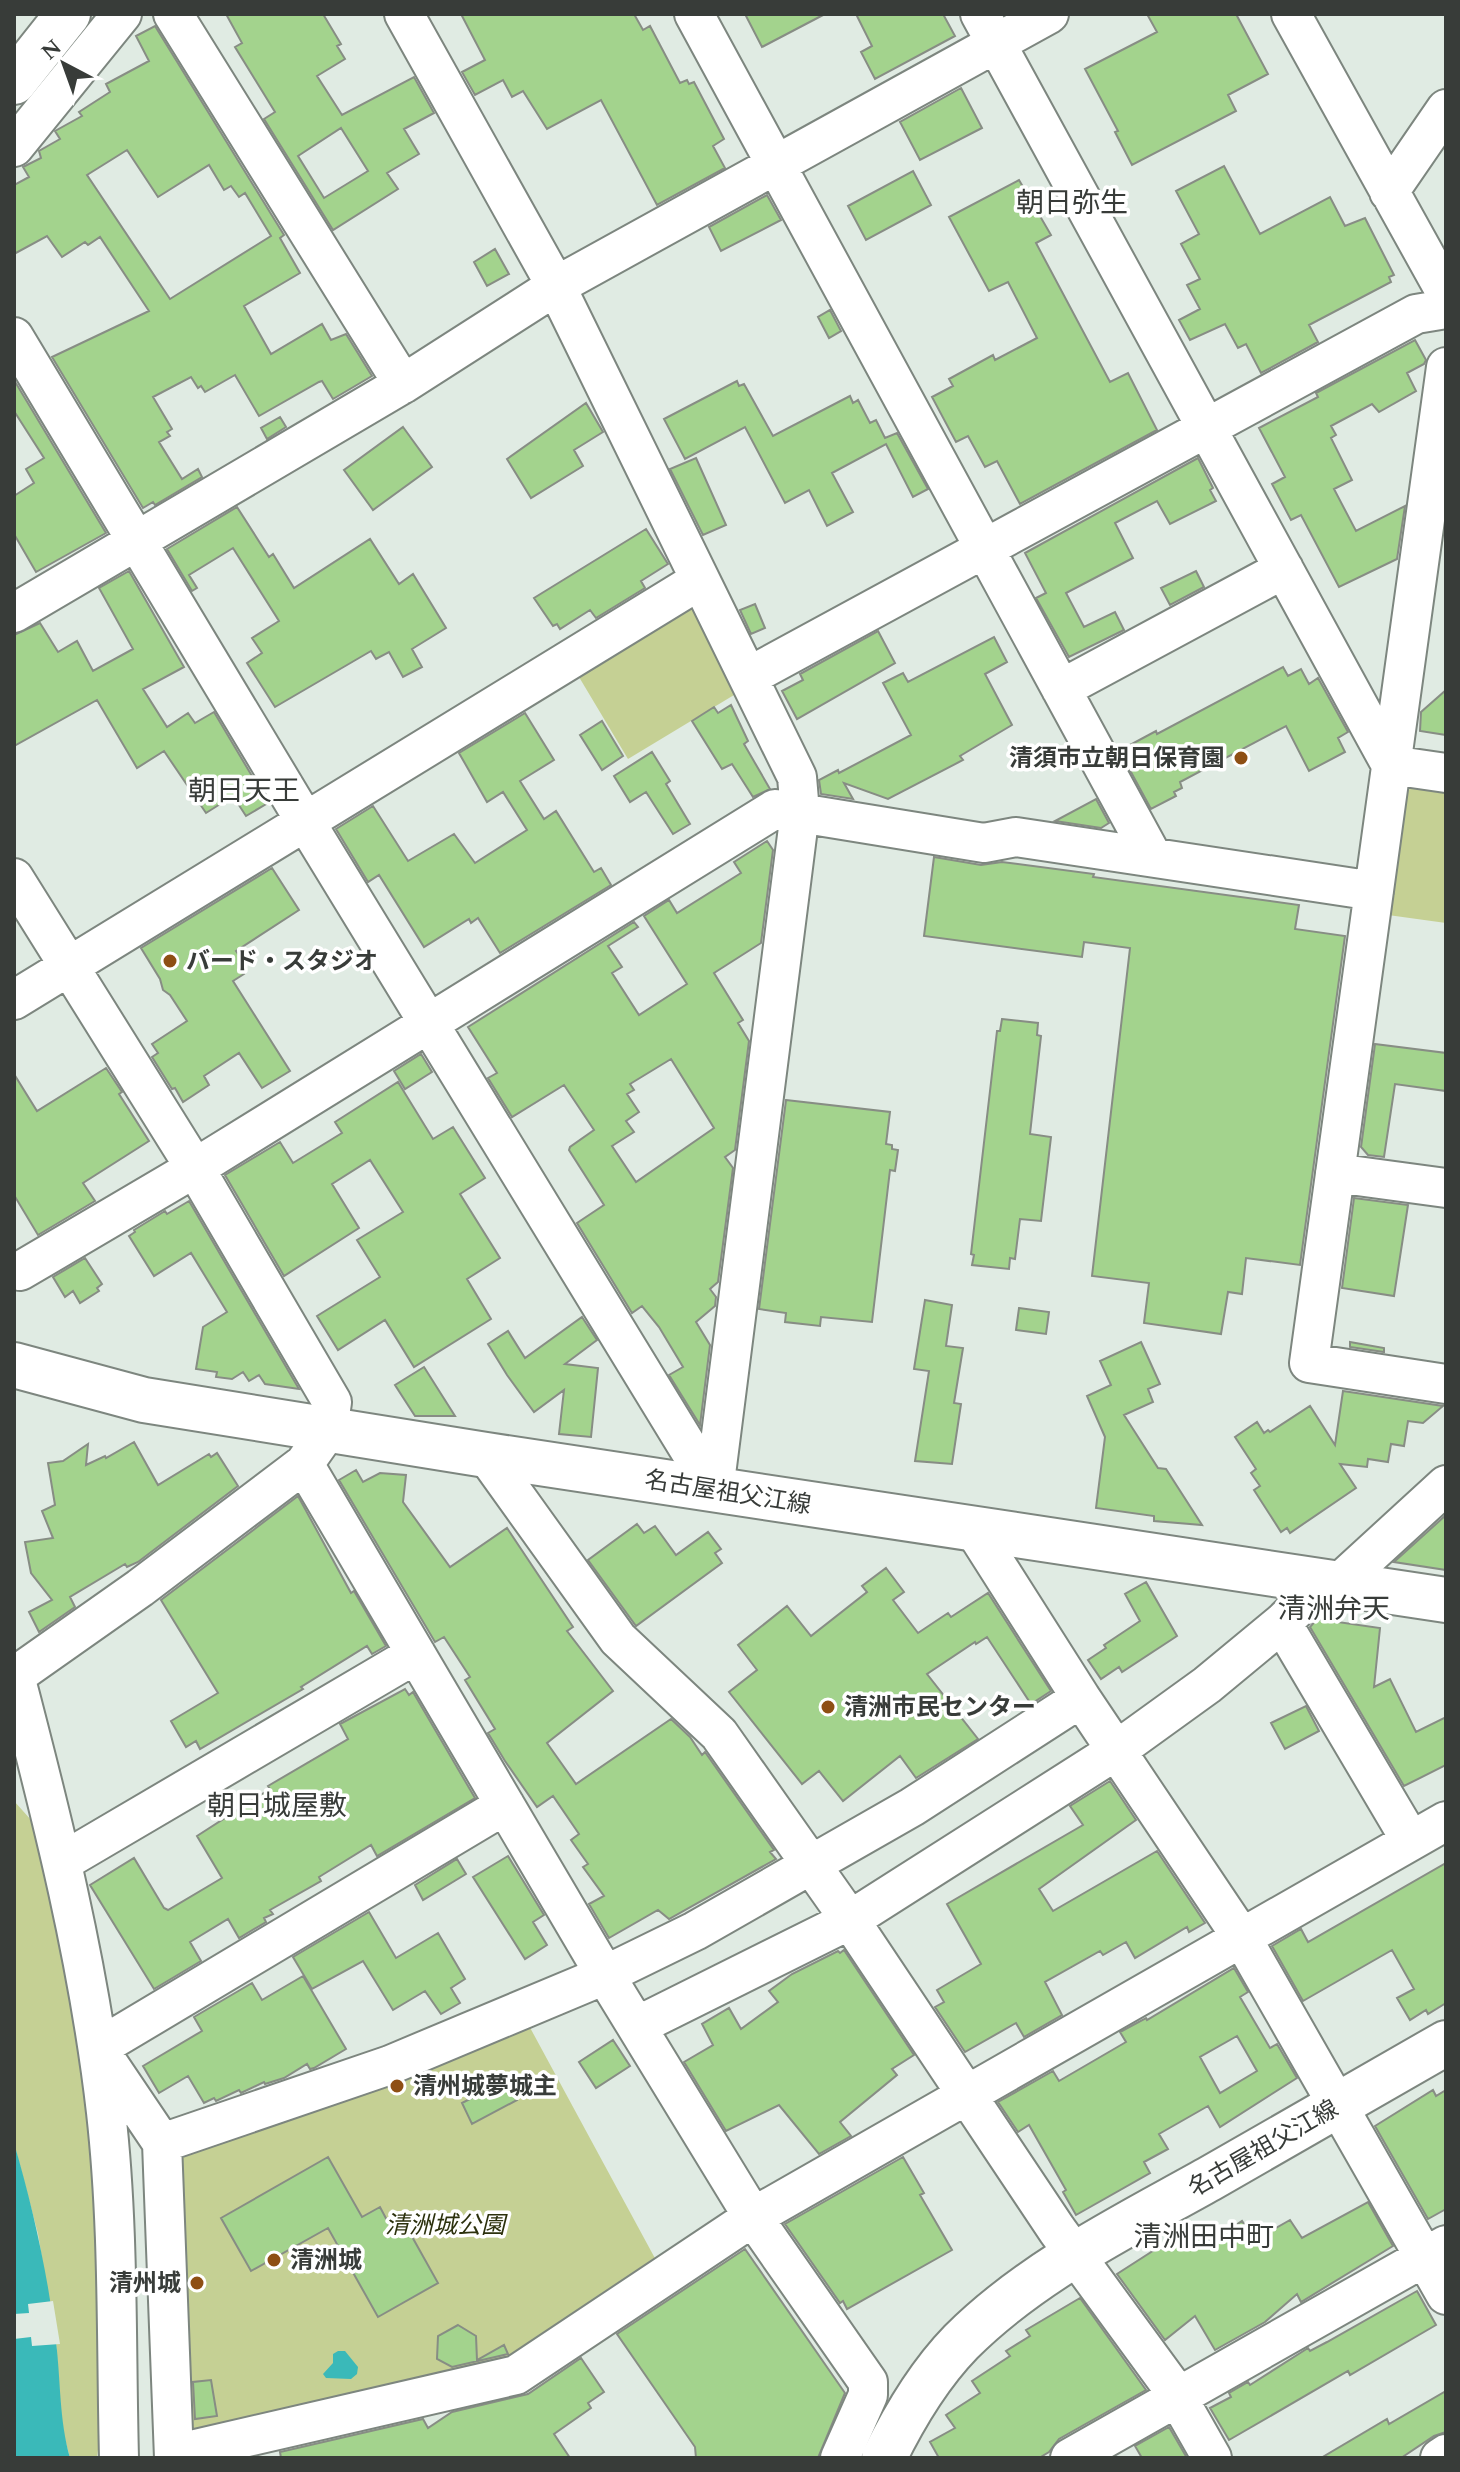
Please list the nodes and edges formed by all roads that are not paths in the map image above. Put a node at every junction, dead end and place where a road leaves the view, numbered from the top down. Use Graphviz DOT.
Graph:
graph roads {
  1 [pos="38,14"];
  2 [pos="68,14"];
  3 [pos="122,14"];
  4 [pos="173,14"];
  5 [pos="404,14"];
  6 [pos="694,14"];
  7 [pos="1049,14"];
  8 [pos="1291,14"];
  9 [pos="988,28"];
  10 [pos="14,45"];
  11 [pos="14,82"];
  12 [pos="1446,109"];
  13 [pos="14,147"];
  14 [pos="775,165"];
  15 [pos="1389,192"];
  16 [pos="556,286"];
  17 [pos="1446,293"];
  18 [pos="1446,309"];
  19 [pos="14,337"];
  20 [pos="1446,367"];
  21 [pos="403,384"];
  22 [pos="1207,428"];
  23 [pos="137,542"];
  24 [pos="984,548"];
  25 [pos="1284,569"];
  26 [pos="700,580"];
  27 [pos="14,613"];
  28 [pos="748,677"];
  29 [pos="1061,689"];
  30 [pos="1391,765"];
  31 [pos="1446,773"];
  32 [pos="800,812"];
  33 [pos="305,821"];
  34 [pos="1152,856"];
  35 [pos="14,878"];
  36 [pos="1374,891"];
  37 [pos="69,966"];
  38 [pos="14,1000"];
  39 [pos="429,1023"];
  40 [pos="195,1168"];
  41 [pos="1335,1173"];
  42 [pos="1446,1188"];
  43 [pos="20,1271"];
  44 [pos="14,1365"];
  45 [pos="1446,1384"];
  46 [pos="316,1447"];
  47 [pos="486,1455"];
  48 [pos="1446,1485"];
  49 [pos="714,1490"];
  50 [pos="973,1528"];
  51 [pos="1331,1583"];
  52 [pos="1446,1600"];
  53 [pos="1282,1623"];
  54 [pos="416,1654"];
  55 [pos="15,1674"];
  56 [pos="1081,1698"];
  57 [pos="14,1750"];
  58 [pos="1117,1750"];
  59 [pos="45,1788"];
  60 [pos="505,1805"];
  61 [pos="1446,1821"];
  62 [pos="1411,1841"];
  63 [pos="62,1862"];
  64 [pos="811,1866"];
  65 [pos="850,1920"];
  66 [pos="1242,1938"];
  67 [pos="605,1975"];
  68 [pos="637,2026"];
  69 [pos="1446,2043"];
  70 [pos="98,2048"];
  71 [pos="967,2095"];
  72 [pos="1339,2104"];
  73 [pos="162,2143"];
  74 [pos="753,2217"];
  75 [pos="1435,2251"];
  76 [pos="1075,2255"];
  77 [pos="1446,2295"];
  78 [pos="1177,2397"];
  79 [pos="1446,2454"];
  80 [pos="174,2456"];
  81 [pos="119,2458"];
  82 [pos="840,2458"];
  83 [pos="884,2458"];
  84 [pos="1070,2458"];
  85 [pos="1212,2458"];
  86 [pos="1440,2458"];
  1 -- 10 [label="main road"];
  2 -- 11 [label="main road"];
  3 -- 13 [label="street"];
  4 -- 21 [label="street"];
  5 -- 16 [label="street"];
  6 -- 14 [label="street"];
  7 -- 9 [label="street"];
  8 -- 15 [label="street"];
  9 -- 14 [label="street"];
  9 -- 22 [label="street"];
  12 -- 15 [label="street"];
  14 -- 16 [label="street"];
  14 -- 24 [label="street"];
  15 -- 17 [label="street"];
  16 -- 21 [label="street"];
  16 -- 26 [label="street"];
  18 -- 22 [label="street"];
  19 -- 23 [label="street"];
  20 -- 30 [label="street"];
  21 -- 23 [label="street"];
  22 -- 24 [label="street"];
  22 -- 25 [label="street"];
  23 -- 27 [label="street"];
  23 -- 33 [label="street"];
  24 -- 28 [label="street"];
  24 -- 29 [label="street"];
  25 -- 29 [label="street"];
  25 -- 30 [label="street"];
  26 -- 28 [label="street"];
  26 -- 33 [label="street"];
  28 -- 32 [label="street"];
  29 -- 34 [label="street"];
  30 -- 31 [label="street"];
  30 -- 36 [label="street"];
  32 -- 34 [label="street"];
  32 -- 39 [label="street"];
  32 -- 49 [label="street"];
  33 -- 37 [label="street"];
  33 -- 39 [label="street"];
  34 -- 36 [label="street"];
  35 -- 37 [label="street"];
  36 -- 41 [label="street"];
  37 -- 38 [label="street"];
  37 -- 40 [label="street"];
  39 -- 40 [label="street"];
  39 -- 49 [label="street"];
  40 -- 43 [label="street"];
  40 -- 46 [label="street"];
  41 -- 42 [label="street"];
  41 -- 45 [label="street"];
  44 -- 46 [label="main road, 名古屋祖父江線"];
  46 -- 47 [label="main road, 名古屋祖父江線"];
  46 -- 54 [label="street"];
  46 -- 55 [label="street"];
  47 -- 49 [label="main road, 名古屋祖父江線"];
  47 -- 64 [label="street"];
  48 -- 51 [label="street"];
  49 -- 50 [label="main road, 名古屋祖父江線"];
  50 -- 51 [label="main road, 名古屋祖父江線"];
  50 -- 56 [label="street"];
  51 -- 52 [label="main road, 名古屋祖父江線"];
  51 -- 53 [label="street"];
  53 -- 58 [label="street"];
  53 -- 62 [label="street"];
  54 -- 60 [label="street"];
  54 -- 63 [label="street"];
  55 -- 59 [label="street"];
  56 -- 58 [label="street"];
  56 -- 64 [label="street"];
  57 -- 59 [label="street"];
  58 -- 65 [label="street"];
  58 -- 66 [label="street"];
  59 -- 63 [label="street"];
  60 -- 67 [label="street"];
  60 -- 70 [label="street"];
  61 -- 62 [label="street"];
  62 -- 66 [label="street"];
  63 -- 70 [label="street"];
  64 -- 65 [label="street"];
  64 -- 67 [label="street"];
  65 -- 68 [label="street"];
  65 -- 71 [label="street"];
  66 -- 71 [label="street"];
  66 -- 72 [label="street"];
  67 -- 68 [label="street"];
  67 -- 73 [label="street"];
  68 -- 74 [label="street"];
  69 -- 72 [label="main road, 名古屋祖父江線"];
  70 -- 73 [label="street"];
  70 -- 81 [label="street"];
  71 -- 74 [label="street"];
  71 -- 76 [label="street"];
  72 -- 75 [label="street"];
  72 -- 76 [label="main road, 名古屋祖父江線"];
  73 -- 80 [label="street"];
  74 -- 80 [label="street"];
  74 -- 82 [label="street"];
  75 -- 77 [label="street"];
  75 -- 78 [label="street"];
  76 -- 78 [label="street"];
  76 -- 83 [label="main road, 名古屋祖父江線"];
  78 -- 84 [label="street"];
  78 -- 85 [label="street"];
  79 -- 86 [label="street"];
}
